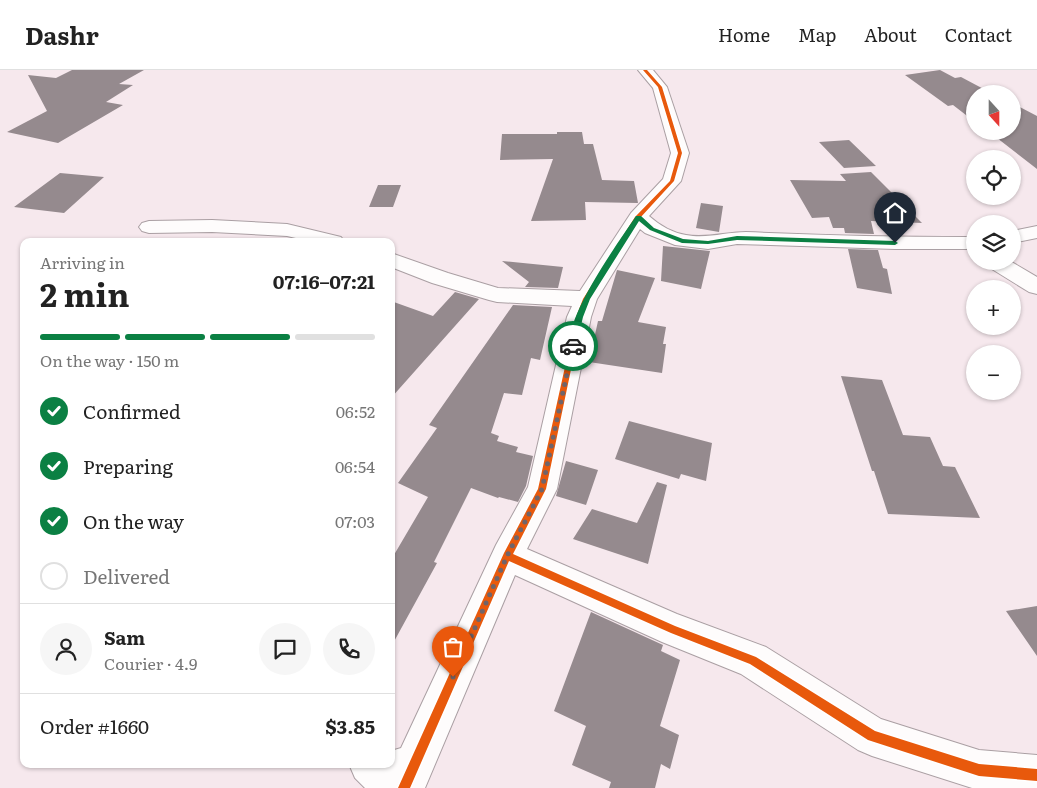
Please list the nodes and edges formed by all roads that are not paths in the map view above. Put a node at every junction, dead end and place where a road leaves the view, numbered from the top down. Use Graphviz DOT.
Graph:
graph roads {
  1 [pos="645,70"];
  2 [pos="638,217"];
  3 [pos="149,227"];
  4 [pos="1037,232"];
  5 [pos="1021,235"];
  6 [pos="321,238"];
  7 [pos="966,245"];
  8 [pos="395,260"];
  9 [pos="1009,270"];
  10 [pos="1037,287"];
  11 [pos="586,299"];
  12 [pos="507,556"];
  13 [pos="373,768"];
  14 [pos="1037,775"];
  15 [pos="409,776"];
  1 -- 2 [label="street"];
  2 -- 7 [label="street"];
  2 -- 11 [label="street"];
  3 -- 6 [label="street"];
  4 -- 5 [label="street"];
  8 -- 11 [label="street"];
  9 -- 10 [label="street"];
  11 -- 12 [label="street"];
  12 -- 14 [label="street"];
  12 -- 15 [label="street"];
  13 -- 15 [label="street"];
}
